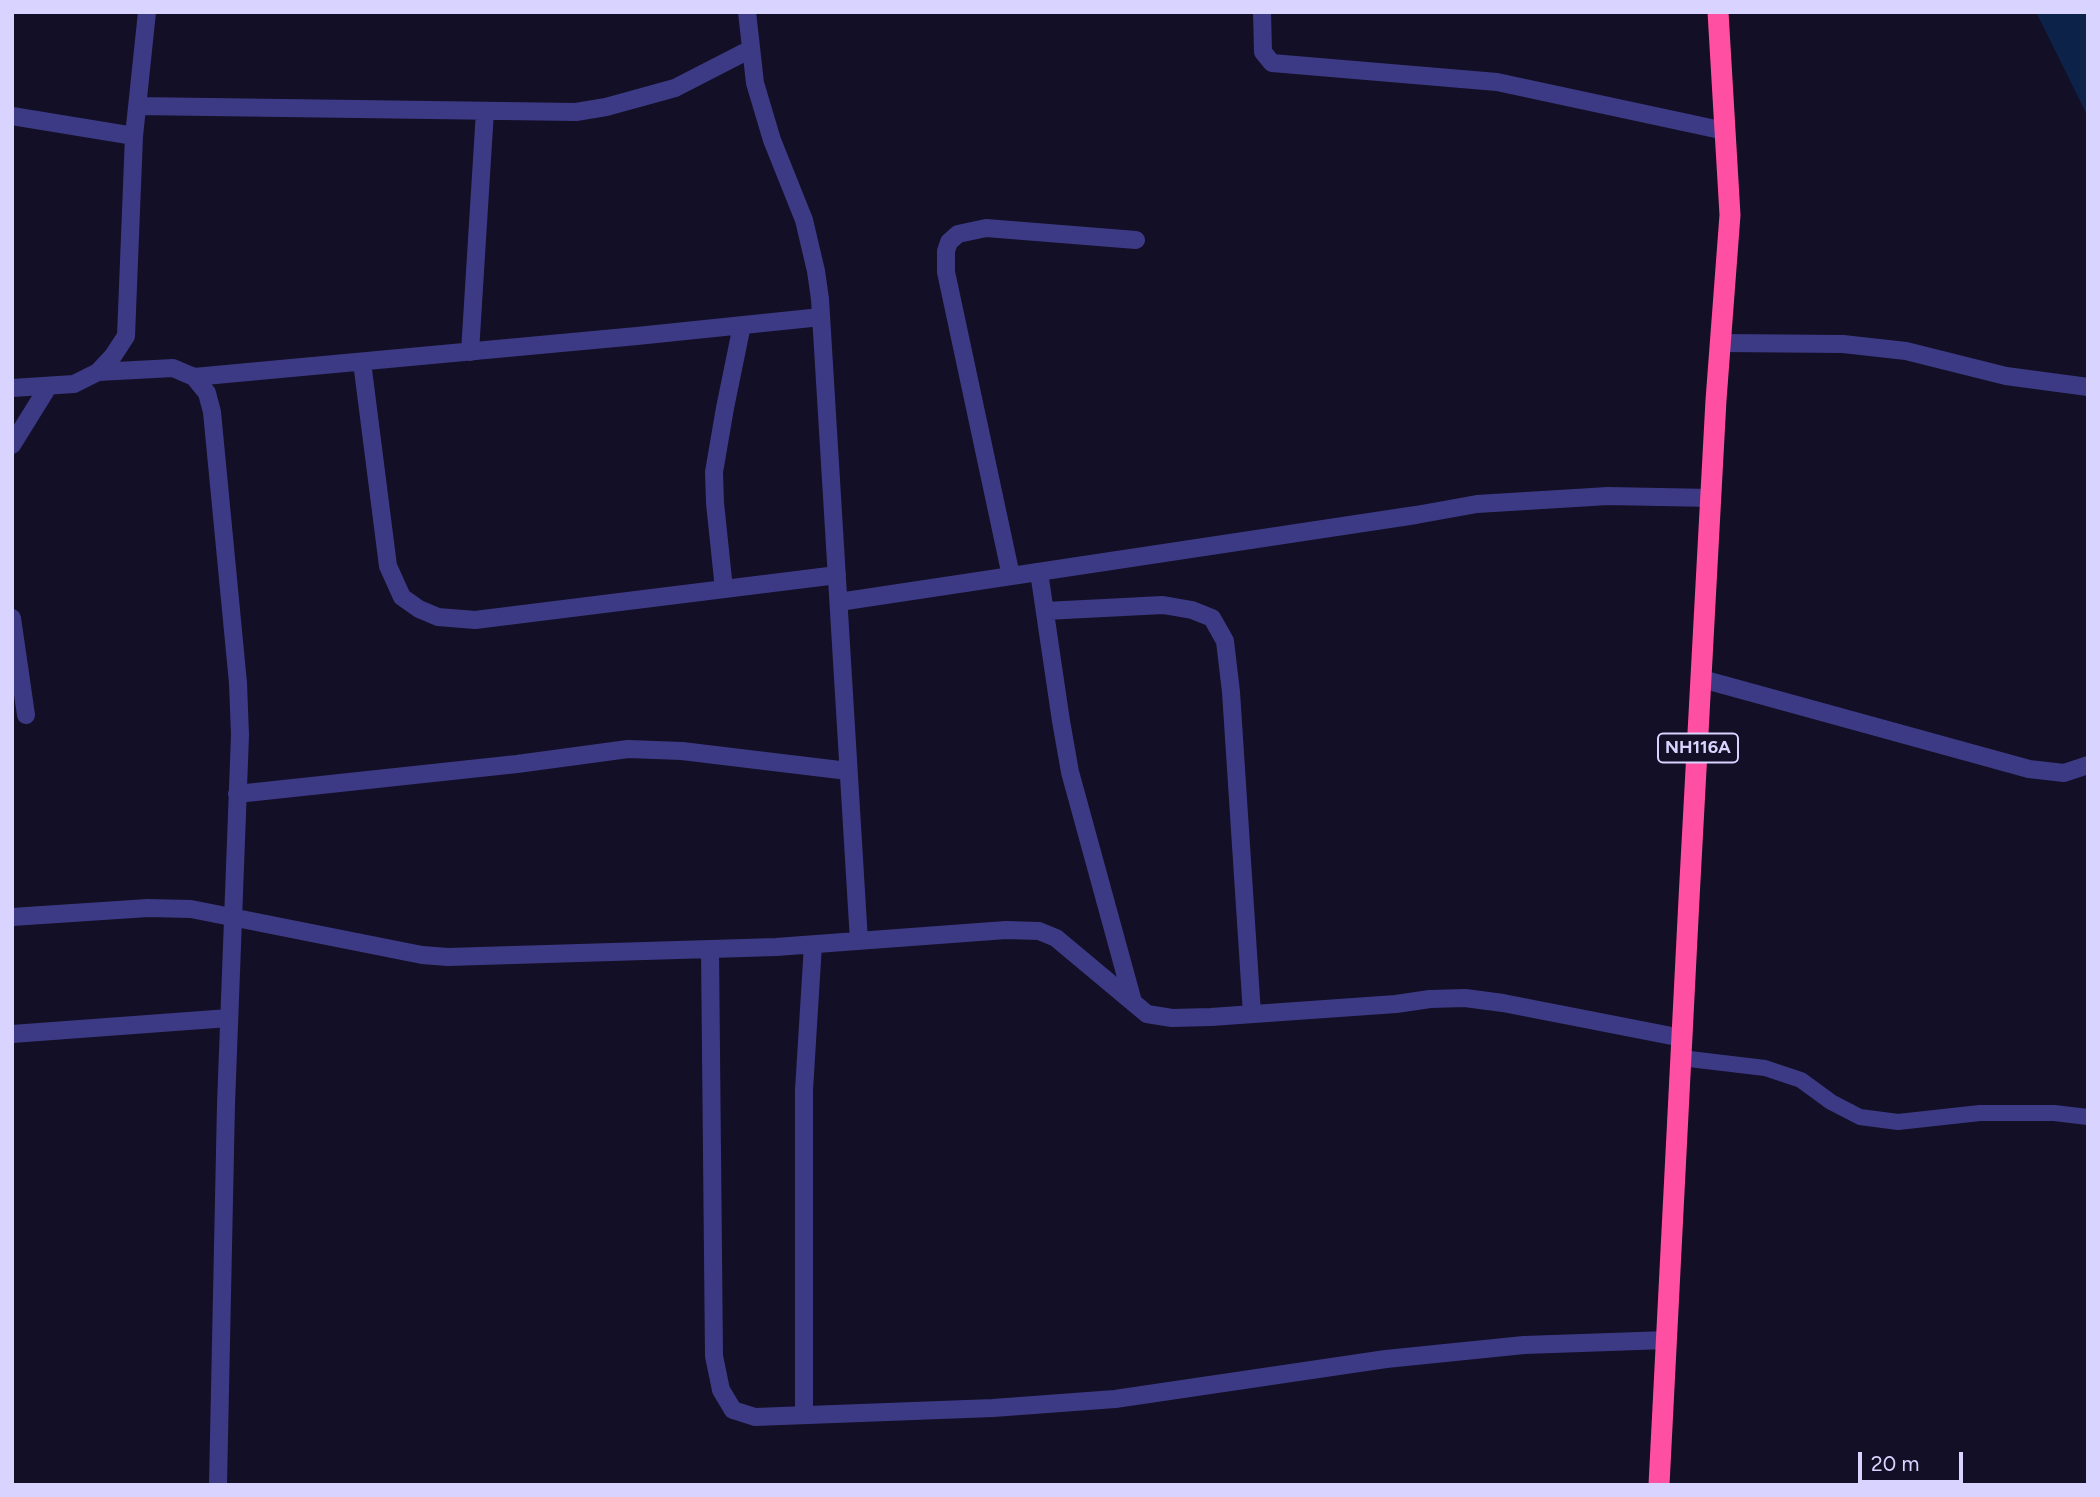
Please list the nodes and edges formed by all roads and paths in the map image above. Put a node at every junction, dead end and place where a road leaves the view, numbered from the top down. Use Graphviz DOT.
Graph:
graph roads {
  1 [pos="147,12"];
  2 [pos="747,12"];
  3 [pos="1262,12"];
  4 [pos="1718,12"];
  5 [pos="751,49"];
  6 [pos="137,106"];
  7 [pos="485,111"];
  8 [pos="12,116"];
  9 [pos="1725,131"];
  10 [pos="134,136"];
  11 [pos="1136,240"];
  12 [pos="821,317"];
  13 [pos="742,325"];
  14 [pos="1721,343"];
  15 [pos="470,352"];
  16 [pos="362,362"];
  17 [pos="98,372"];
  18 [pos="194,377"];
  19 [pos="48,387"];
  20 [pos="2088,387"];
  21 [pos="12,388"];
  22 [pos="12,445"];
  23 [pos="1712,498"];
  24 [pos="1039,572"];
  25 [pos="837,575"];
  26 [pos="1011,576"];
  27 [pos="724,589"];
  28 [pos="839,602"];
  29 [pos="1045,611"];
  30 [pos="12,618"];
  31 [pos="1702,679"];
  32 [pos="26,715"];
  33 [pos="2088,765"];
  34 [pos="848,771"];
  35 [pos="237,794"];
  36 [pos="12,917"];
  37 [pos="232,917"];
  38 [pos="859,941"];
  39 [pos="813,945"];
  40 [pos="710,950"];
  41 [pos="1133,1002"];
  42 [pos="1252,1014"];
  43 [pos="229,1018"];
  44 [pos="12,1034"];
  45 [pos="1682,1049"];
  46 [pos="2088,1117"];
  47 [pos="1667,1340"];
  48 [pos="804,1415"];
  49 [pos="218,1485"];
  50 [pos="1659,1485"];
  1 -- 6 [label="street"];
  2 -- 5 [label="street"];
  3 -- 9 [label="street"];
  4 -- 9 [label="highway, NH116A"];
  5 -- 7 [label="street"];
  5 -- 12 [label="street"];
  6 -- 7 [label="street"];
  6 -- 10 [label="street"];
  7 -- 15 [label="street"];
  8 -- 10 [label="street"];
  9 -- 14 [label="highway, NH116A"];
  10 -- 17 [label="street"];
  11 -- 26 [label="street"];
  12 -- 13 [label="street"];
  12 -- 25 [label="street"];
  13 -- 15 [label="street"];
  13 -- 27 [label="street"];
  14 -- 20 [label="street"];
  14 -- 23 [label="highway, NH116A"];
  15 -- 16 [label="street"];
  16 -- 18 [label="street"];
  16 -- 27 [label="street"];
  17 -- 18 [label="street"];
  17 -- 19 [label="street"];
  18 -- 35 [label="street"];
  19 -- 21 [label="street"];
  19 -- 22 [label="street"];
  23 -- 24 [label="street"];
  23 -- 31 [label="highway, NH116A"];
  24 -- 26 [label="street"];
  24 -- 29 [label="street"];
  25 -- 27 [label="street"];
  25 -- 28 [label="street"];
  26 -- 28 [label="street"];
  28 -- 34 [label="street"];
  29 -- 41 [label="street"];
  29 -- 42 [label="street"];
  30 -- 32 [label="street"];
  31 -- 33 [label="street"];
  31 -- 45 [label="highway, NH116A"];
  34 -- 35 [label="street"];
  34 -- 38 [label="street"];
  35 -- 37 [label="street"];
  36 -- 37 [label="street"];
  37 -- 40 [label="street"];
  37 -- 43 [label="street"];
  38 -- 39 [label="street"];
  38 -- 41 [label="street"];
  39 -- 40 [label="street"];
  39 -- 48 [label="street"];
  40 -- 48 [label="street"];
  41 -- 42 [label="street"];
  42 -- 45 [label="street"];
  43 -- 44 [label="street"];
  43 -- 49 [label="street"];
  45 -- 46 [label="lane"];
  45 -- 47 [label="highway, NH116A"];
  47 -- 48 [label="street"];
  47 -- 50 [label="highway, NH116A"];
}
